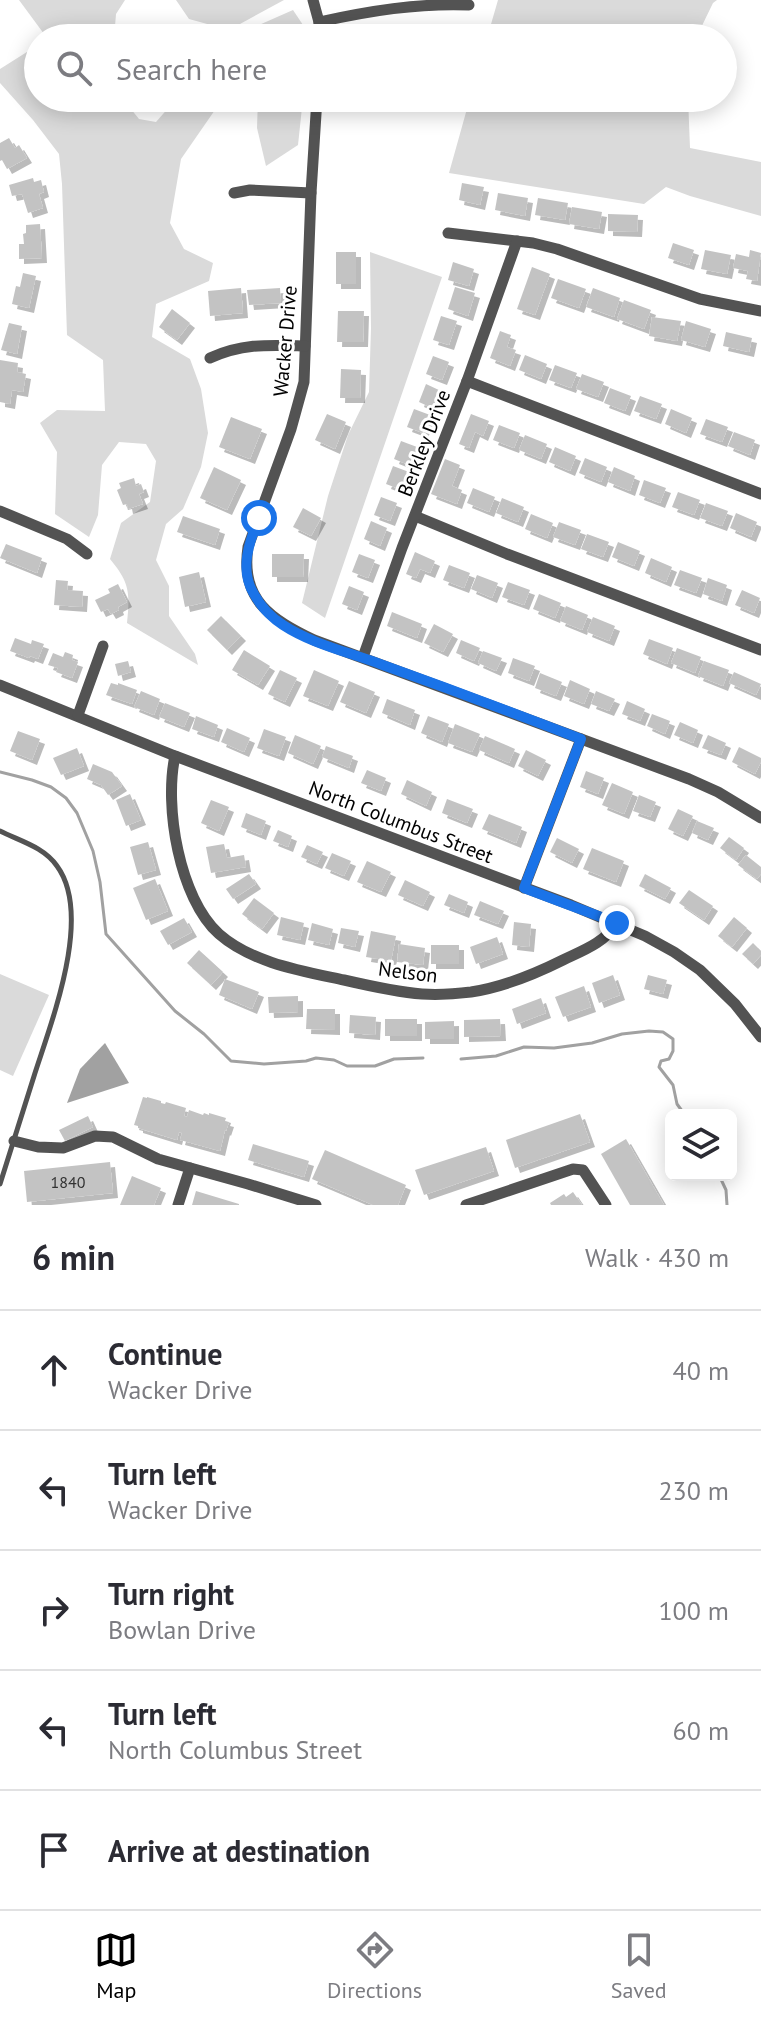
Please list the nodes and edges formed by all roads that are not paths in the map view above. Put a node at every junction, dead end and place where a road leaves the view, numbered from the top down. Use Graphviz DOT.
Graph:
graph roads {
  1 [pos="313,0"];
  2 [pos="469,5"];
  3 [pos="319,22"];
  4 [pos="316,112"];
  5 [pos="234,193"];
  6 [pos="311,193"];
  7 [pos="448,233"];
  8 [pos="517,241"];
  9 [pos="761,311"];
  10 [pos="305,346"];
  11 [pos="210,358"];
  12 [pos="467,381"];
  13 [pos="761,494"];
  14 [pos="0,511"];
  15 [pos="415,516"];
  16 [pos="87,554"];
  17 [pos="103,646"];
  18 [pos="761,650"];
  19 [pos="363,657"];
  20 [pos="0,685"];
  21 [pos="78,715"];
  22 [pos="581,739"];
  23 [pos="175,756"];
  24 [pos="761,818"];
  25 [pos="0,831"];
  26 [pos="524,888"];
  27 [pos="617,923"];
  28 [pos="761,1037"];
  29 [pos="14,1141"];
  30 [pos="190,1168"];
  31 [pos="0,1184"];
  32 [pos="178,1205"];
  33 [pos="316,1205"];
  34 [pos="466,1205"];
  35 [pos="606,1205"];
  1 -- 3 [label="street"];
  2 -- 3 [label="street"];
  4 -- 6 [label="street, Wacker Drive"];
  5 -- 6 [label="street"];
  6 -- 10 [label="street, Wacker Drive"];
  7 -- 8 [label="street"];
  8 -- 9 [label="street"];
  8 -- 12 [label="street, Berkley Drive"];
  10 -- 11 [label="street"];
  10 -- 19 [label="street, Wacker Drive"];
  12 -- 13 [label="street"];
  12 -- 15 [label="street, Berkley Drive"];
  14 -- 16 [label="street"];
  15 -- 18 [label="street"];
  15 -- 19 [label="street, Berkley Drive"];
  17 -- 21 [label="street"];
  19 -- 22 [label="street, Wacker Drive"];
  20 -- 21 [label="street, North Columbus Street"];
  21 -- 23 [label="street, North Columbus Street"];
  22 -- 24 [label="street, Wacker Drive"];
  22 -- 26 [label="street"];
  23 -- 26 [label="street, North Columbus Street"];
  23 -- 27 [label="street, Nelson"];
  25 -- 29 [label="lane"];
  26 -- 27 [label="street, North Columbus Street"];
  27 -- 28 [label="street, North Columbus Street"];
  29 -- 30 [label="street"];
  29 -- 31 [label="lane"];
  30 -- 32 [label="street"];
  30 -- 33 [label="street"];
  34 -- 35 [label="street"];
}
